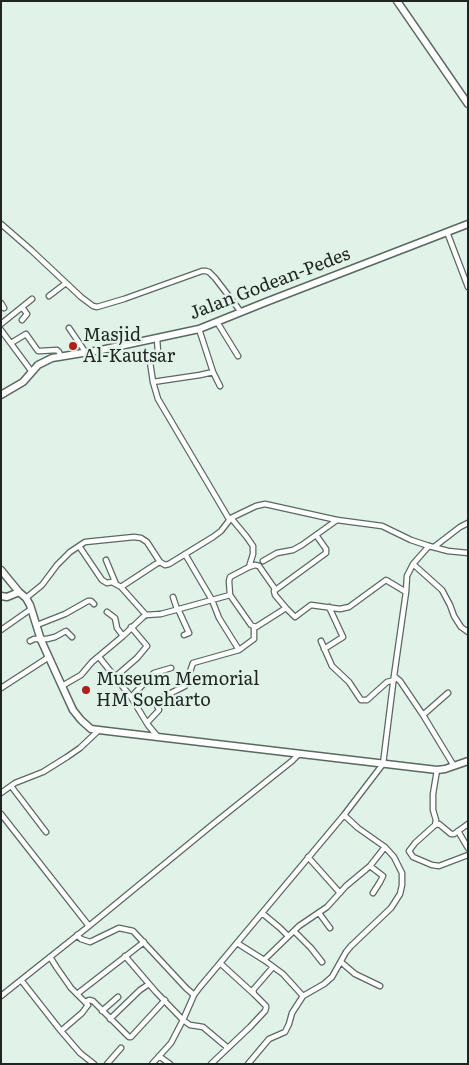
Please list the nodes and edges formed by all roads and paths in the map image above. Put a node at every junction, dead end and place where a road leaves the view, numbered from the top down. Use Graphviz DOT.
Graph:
graph roads {
  1 [pos="397,1"];
  2 [pos="468,104"];
  3 [pos="1,224"];
  4 [pos="468,224"];
  5 [pos="448,232"];
  6 [pos="66,283"];
  7 [pos="468,286"];
  8 [pos="49,296"];
  9 [pos="32,299"];
  10 [pos="1,303"];
  11 [pos="22,307"];
  12 [pos="4,308"];
  13 [pos="241,312"];
  14 [pos="22,320"];
  15 [pos="217,322"];
  16 [pos="1,324"];
  17 [pos="69,328"];
  18 [pos="199,329"];
  19 [pos="1,330"];
  20 [pos="157,338"];
  21 [pos="11,344"];
  22 [pos="86,353"];
  23 [pos="238,356"];
  24 [pos="61,357"];
  25 [pos="32,372"];
  26 [pos="213,372"];
  27 [pos="153,382"];
  28 [pos="220,386"];
  29 [pos="1,396"];
  30 [pos="230,518"];
  31 [pos="337,520"];
  32 [pos="468,523"];
  33 [pos="316,535"];
  34 [pos="79,546"];
  35 [pos="432,546"];
  36 [pos="185,554"];
  37 [pos="468,554"];
  38 [pos="106,560"];
  39 [pos="264,560"];
  40 [pos="160,562"];
  41 [pos="413,564"];
  42 [pos="248,567"];
  43 [pos="1,570"];
  44 [pos="116,584"];
  45 [pos="122,587"];
  46 [pos="275,589"];
  47 [pos="20,592"];
  48 [pos="406,592"];
  49 [pos="230,595"];
  50 [pos="1,596"];
  51 [pos="173,597"];
  52 [pos="26,598"];
  53 [pos="212,600"];
  54 [pos="94,604"];
  55 [pos="329,607"];
  56 [pos="286,608"];
  57 [pos="31,609"];
  58 [pos="178,609"];
  59 [pos="107,612"];
  60 [pos="146,615"];
  61 [pos="37,626"];
  62 [pos="131,627"];
  63 [pos="254,627"];
  64 [pos="1,630"];
  65 [pos="468,632"];
  66 [pos="184,635"];
  67 [pos="124,636"];
  68 [pos="72,637"];
  69 [pos="41,640"];
  70 [pos="321,640"];
  71 [pos="30,641"];
  72 [pos="324,649"];
  73 [pos="239,650"];
  74 [pos="48,657"];
  75 [pos="99,657"];
  76 [pos="171,668"];
  77 [pos="115,677"];
  78 [pos="394,678"];
  79 [pos="62,686"];
  80 [pos="1,688"];
  81 [pos="448,693"];
  82 [pos="131,697"];
  83 [pos="423,715"];
  84 [pos="147,723"];
  85 [pos="99,730"];
  86 [pos="158,737"];
  87 [pos="299,754"];
  88 [pos="468,761"];
  89 [pos="383,764"];
  90 [pos="454,766"];
  91 [pos="437,770"];
  92 [pos="1,784"];
  93 [pos="8,788"];
  94 [pos="1,793"];
  95 [pos="1,814"];
  96 [pos="344,815"];
  97 [pos="468,824"];
  98 [pos="435,825"];
  99 [pos="458,831"];
  100 [pos="46,832"];
  101 [pos="385,847"];
  102 [pos="468,848"];
  103 [pos="468,855"];
  104 [pos="308,857"];
  105 [pos="370,866"];
  106 [pos="340,893"];
  107 [pos="374,893"];
  108 [pos="262,913"];
  109 [pos="319,913"];
  110 [pos="89,926"];
  111 [pos="330,928"];
  112 [pos="294,931"];
  113 [pos="77,936"];
  114 [pos="288,936"];
  115 [pos="144,942"];
  116 [pos="237,943"];
  117 [pos="125,956"];
  118 [pos="50,957"];
  119 [pos="264,960"];
  120 [pos="322,962"];
  121 [pos="341,962"];
  122 [pos="220,963"];
  123 [pos="273,967"];
  124 [pos="21,980"];
  125 [pos="149,984"];
  126 [pos="380,986"];
  127 [pos="77,994"];
  128 [pos="254,994"];
  129 [pos="194,995"];
  130 [pos="1,996"];
  131 [pos="303,996"];
  132 [pos="118,997"];
  133 [pos="165,1000"];
  134 [pos="86,1002"];
  135 [pos="102,1011"];
  136 [pos="110,1019"];
  137 [pos="183,1020"];
  138 [pos="61,1032"];
  139 [pos="121,1048"];
  140 [pos="228,1048"];
  141 [pos="159,1056"];
  142 [pos="94,1064"];
  143 [pos="107,1064"];
  144 [pos="152,1064"];
  145 [pos="170,1064"];
  146 [pos="211,1064"];
  147 [pos="248,1064"];
  1 -- 2 [label="street"];
  3 -- 6 [label="street"];
  4 -- 5 [label="street, Jalan Godean-Pedes"];
  5 -- 7 [label="street"];
  5 -- 13 [label="street, Jalan Godean-Pedes"];
  6 -- 8 [label="street"];
  6 -- 13 [label="street"];
  9 -- 11 [label="street"];
  10 -- 12 [label="street"];
  11 -- 14 [label="street"];
  11 -- 16 [label="street"];
  13 -- 15 [label="street, Jalan Godean-Pedes"];
  15 -- 18 [label="street, Jalan Godean-Pedes"];
  15 -- 23 [label="street"];
  17 -- 22 [label="street"];
  18 -- 20 [label="street, Jalan Godean-Pedes"];
  18 -- 26 [label="street"];
  19 -- 21 [label="street"];
  20 -- 22 [label="street, Jalan Godean-Pedes"];
  20 -- 27 [label="street"];
  21 -- 24 [label="street"];
  21 -- 25 [label="street"];
  22 -- 24 [label="street, Jalan Godean-Pedes"];
  24 -- 25 [label="street, Jalan Godean-Pedes"];
  25 -- 29 [label="street, Jalan Godean-Pedes"];
  26 -- 27 [label="street"];
  26 -- 28 [label="street"];
  27 -- 30 [label="street"];
  30 -- 31 [label="street"];
  30 -- 36 [label="street"];
  30 -- 42 [label="street"];
  31 -- 33 [label="street"];
  31 -- 35 [label="street"];
  32 -- 35 [label="street"];
  33 -- 39 [label="street"];
  33 -- 46 [label="street"];
  34 -- 40 [label="street"];
  34 -- 44 [label="street"];
  34 -- 52 [label="street"];
  35 -- 37 [label="street"];
  35 -- 41 [label="street"];
  36 -- 40 [label="street"];
  36 -- 53 [label="street"];
  38 -- 44 [label="street"];
  40 -- 45 [label="street"];
  41 -- 48 [label="street"];
  41 -- 65 [label="street"];
  42 -- 46 [label="street"];
  42 -- 49 [label="street"];
  43 -- 47 [label="street"];
  44 -- 45 [label="street"];
  45 -- 60 [label="street"];
  46 -- 56 [label="street"];
  47 -- 50 [label="street"];
  47 -- 52 [label="street"];
  48 -- 55 [label="street"];
  48 -- 78 [label="street"];
  49 -- 53 [label="street"];
  49 -- 63 [label="street"];
  51 -- 58 [label="street"];
  52 -- 57 [label="street"];
  53 -- 58 [label="street"];
  53 -- 73 [label="street"];
  54 -- 61 [label="street"];
  55 -- 56 [label="street"];
  55 -- 72 [label="street"];
  56 -- 63 [label="street"];
  57 -- 61 [label="street"];
  57 -- 64 [label="street"];
  58 -- 60 [label="street"];
  58 -- 66 [label="street"];
  59 -- 67 [label="street"];
  60 -- 62 [label="street"];
  61 -- 69 [label="street"];
  62 -- 67 [label="street"];
  62 -- 77 [label="street"];
  63 -- 73 [label="street"];
  67 -- 75 [label="street"];
  68 -- 69 [label="street"];
  69 -- 71 [label="street"];
  69 -- 74 [label="street"];
  70 -- 72 [label="street"];
  72 -- 78 [label="street"];
  73 -- 84 [label="street"];
  74 -- 79 [label="street"];
  74 -- 80 [label="street"];
  75 -- 77 [label="street"];
  75 -- 79 [label="street"];
  76 -- 82 [label="street"];
  77 -- 82 [label="street"];
  78 -- 83 [label="street"];
  78 -- 89 [label="street"];
  79 -- 85 [label="street"];
  81 -- 83 [label="street"];
  82 -- 84 [label="street"];
  83 -- 90 [label="street"];
  84 -- 86 [label="street"];
  85 -- 86 [label="street"];
  85 -- 93 [label="street"];
  86 -- 87 [label="street"];
  87 -- 89 [label="street"];
  87 -- 110 [label="street"];
  88 -- 90 [label="street"];
  89 -- 91 [label="street"];
  89 -- 96 [label="street"];
  90 -- 91 [label="street"];
  91 -- 98 [label="street"];
  92 -- 93 [label="street"];
  93 -- 94 [label="street"];
  93 -- 100 [label="street"];
  95 -- 110 [label="street"];
  96 -- 101 [label="street"];
  96 -- 104 [label="street"];
  97 -- 99 [label="street"];
  98 -- 99 [label="street"];
  98 -- 103 [label="street"];
  99 -- 102 [label="street"];
  101 -- 105 [label="street"];
  101 -- 121 [label="street"];
  104 -- 106 [label="street"];
  104 -- 108 [label="street"];
  105 -- 106 [label="street"];
  105 -- 107 [label="street"];
  106 -- 109 [label="street"];
  108 -- 114 [label="street"];
  108 -- 116 [label="street"];
  109 -- 111 [label="street"];
  109 -- 112 [label="street"];
  110 -- 113 [label="street"];
  112 -- 114 [label="street"];
  112 -- 120 [label="street"];
  113 -- 115 [label="street"];
  113 -- 118 [label="street"];
  114 -- 119 [label="street"];
  115 -- 117 [label="street"];
  115 -- 129 [label="street"];
  116 -- 119 [label="street"];
  116 -- 122 [label="street"];
  117 -- 125 [label="street"];
  117 -- 127 [label="street"];
  118 -- 124 [label="street"];
  118 -- 127 [label="street"];
  119 -- 123 [label="street"];
  121 -- 126 [label="street"];
  121 -- 131 [label="street"];
  122 -- 128 [label="street"];
  122 -- 129 [label="street"];
  123 -- 128 [label="street"];
  123 -- 131 [label="street"];
  124 -- 130 [label="street"];
  124 -- 138 [label="street"];
  125 -- 133 [label="street"];
  125 -- 136 [label="street"];
  127 -- 134 [label="street"];
  128 -- 140 [label="street"];
  129 -- 137 [label="street"];
  131 -- 147 [label="street"];
  132 -- 135 [label="street"];
  133 -- 136 [label="street"];
  133 -- 137 [label="street"];
  134 -- 135 [label="street"];
  134 -- 138 [label="street"];
  135 -- 136 [label="street"];
  137 -- 140 [label="street"];
  137 -- 141 [label="street"];
  138 -- 142 [label="street"];
  139 -- 143 [label="street"];
  140 -- 146 [label="street"];
  141 -- 144 [label="street"];
  141 -- 145 [label="street"];
}
